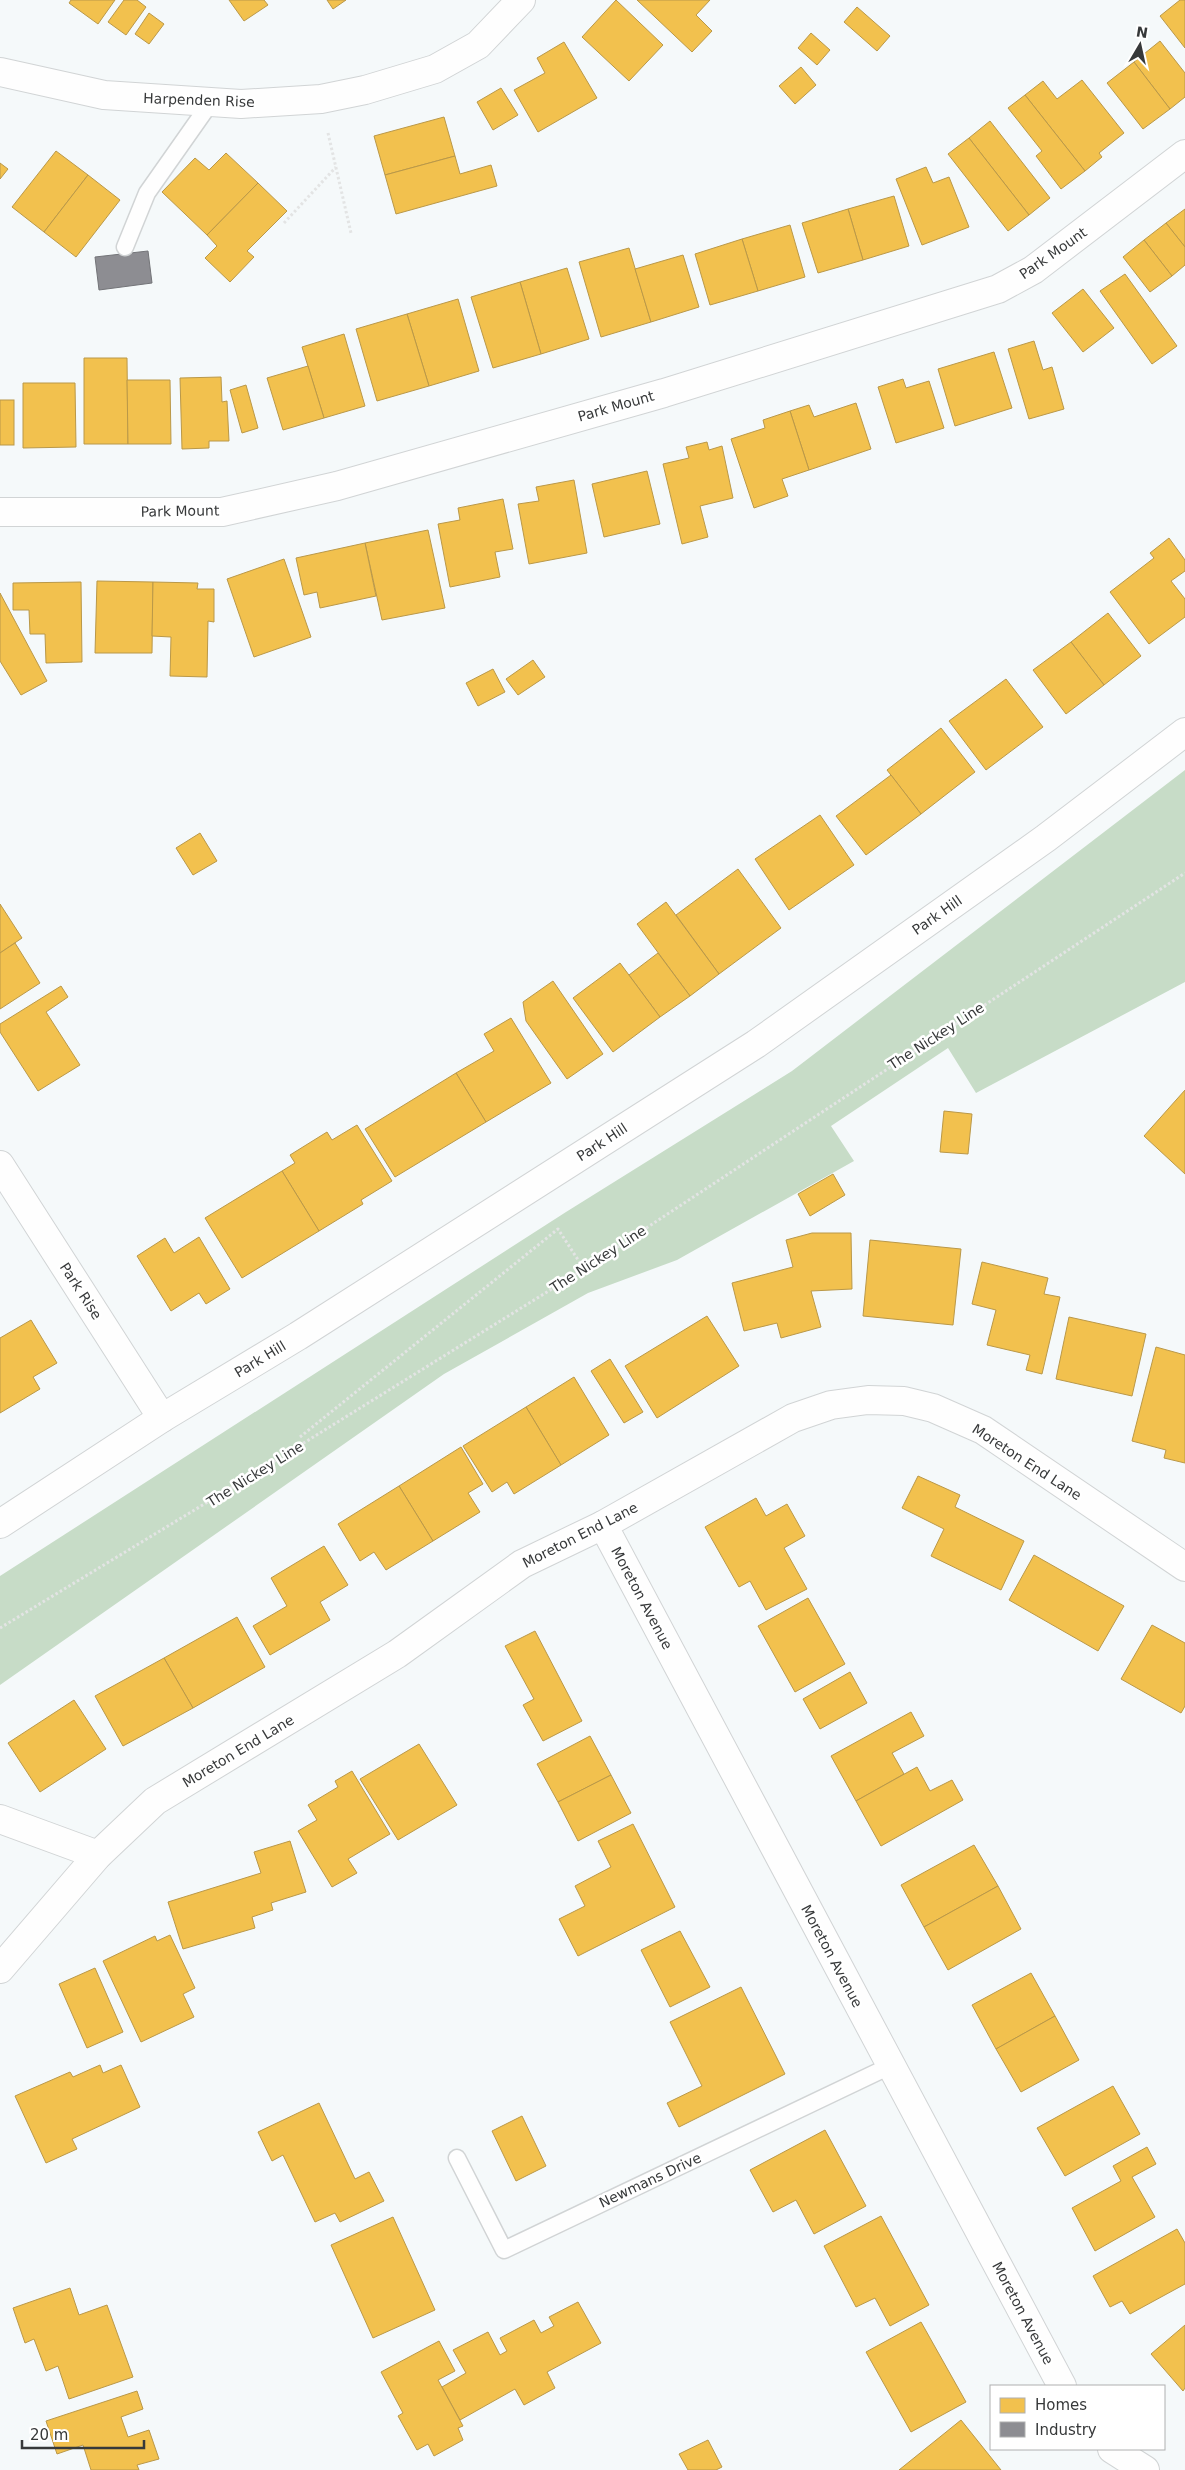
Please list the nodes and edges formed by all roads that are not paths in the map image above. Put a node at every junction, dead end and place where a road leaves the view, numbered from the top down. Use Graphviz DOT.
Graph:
graph roads {
  1 [pos="521,0"];
  2 [pos="0,72"];
  3 [pos="211,102"];
  4 [pos="1185,154"];
  5 [pos="125,247"];
  6 [pos="0,512"];
  7 [pos="1185,732"];
  8 [pos="0,1165"];
  9 [pos="162,1418"];
  10 [pos="0,1524"];
  11 [pos="603,1525"];
  12 [pos="1185,1567"];
  13 [pos="0,1820"];
  14 [pos="98,1855"];
  15 [pos="0,1968"];
  16 [pos="890,2066"];
  17 [pos="457,2158"];
  18 [pos="1061,2385"];
  19 [pos="1114,2450"];
  20 [pos="1145,2470"];
  1 -- 3 [label="street, Harpenden Rise"];
  2 -- 3 [label="street, Harpenden Rise"];
  3 -- 5 [label="lane"];
  4 -- 6 [label="street, Park Mount"];
  7 -- 9 [label="street, Park Hill"];
  8 -- 9 [label="street, Park Rise"];
  9 -- 10 [label="street, Park Hill"];
  11 -- 12 [label="street, Moreton End Lane"];
  11 -- 14 [label="street, Moreton End Lane"];
  11 -- 16 [label="street, Moreton Avenue"];
  13 -- 14 [label="street"];
  14 -- 15 [label="street, Moreton End Lane"];
  16 -- 17 [label="lane, Newmans Drive"];
  16 -- 18 [label="street, Moreton Avenue"];
  19 -- 20 [label="street"];
}
